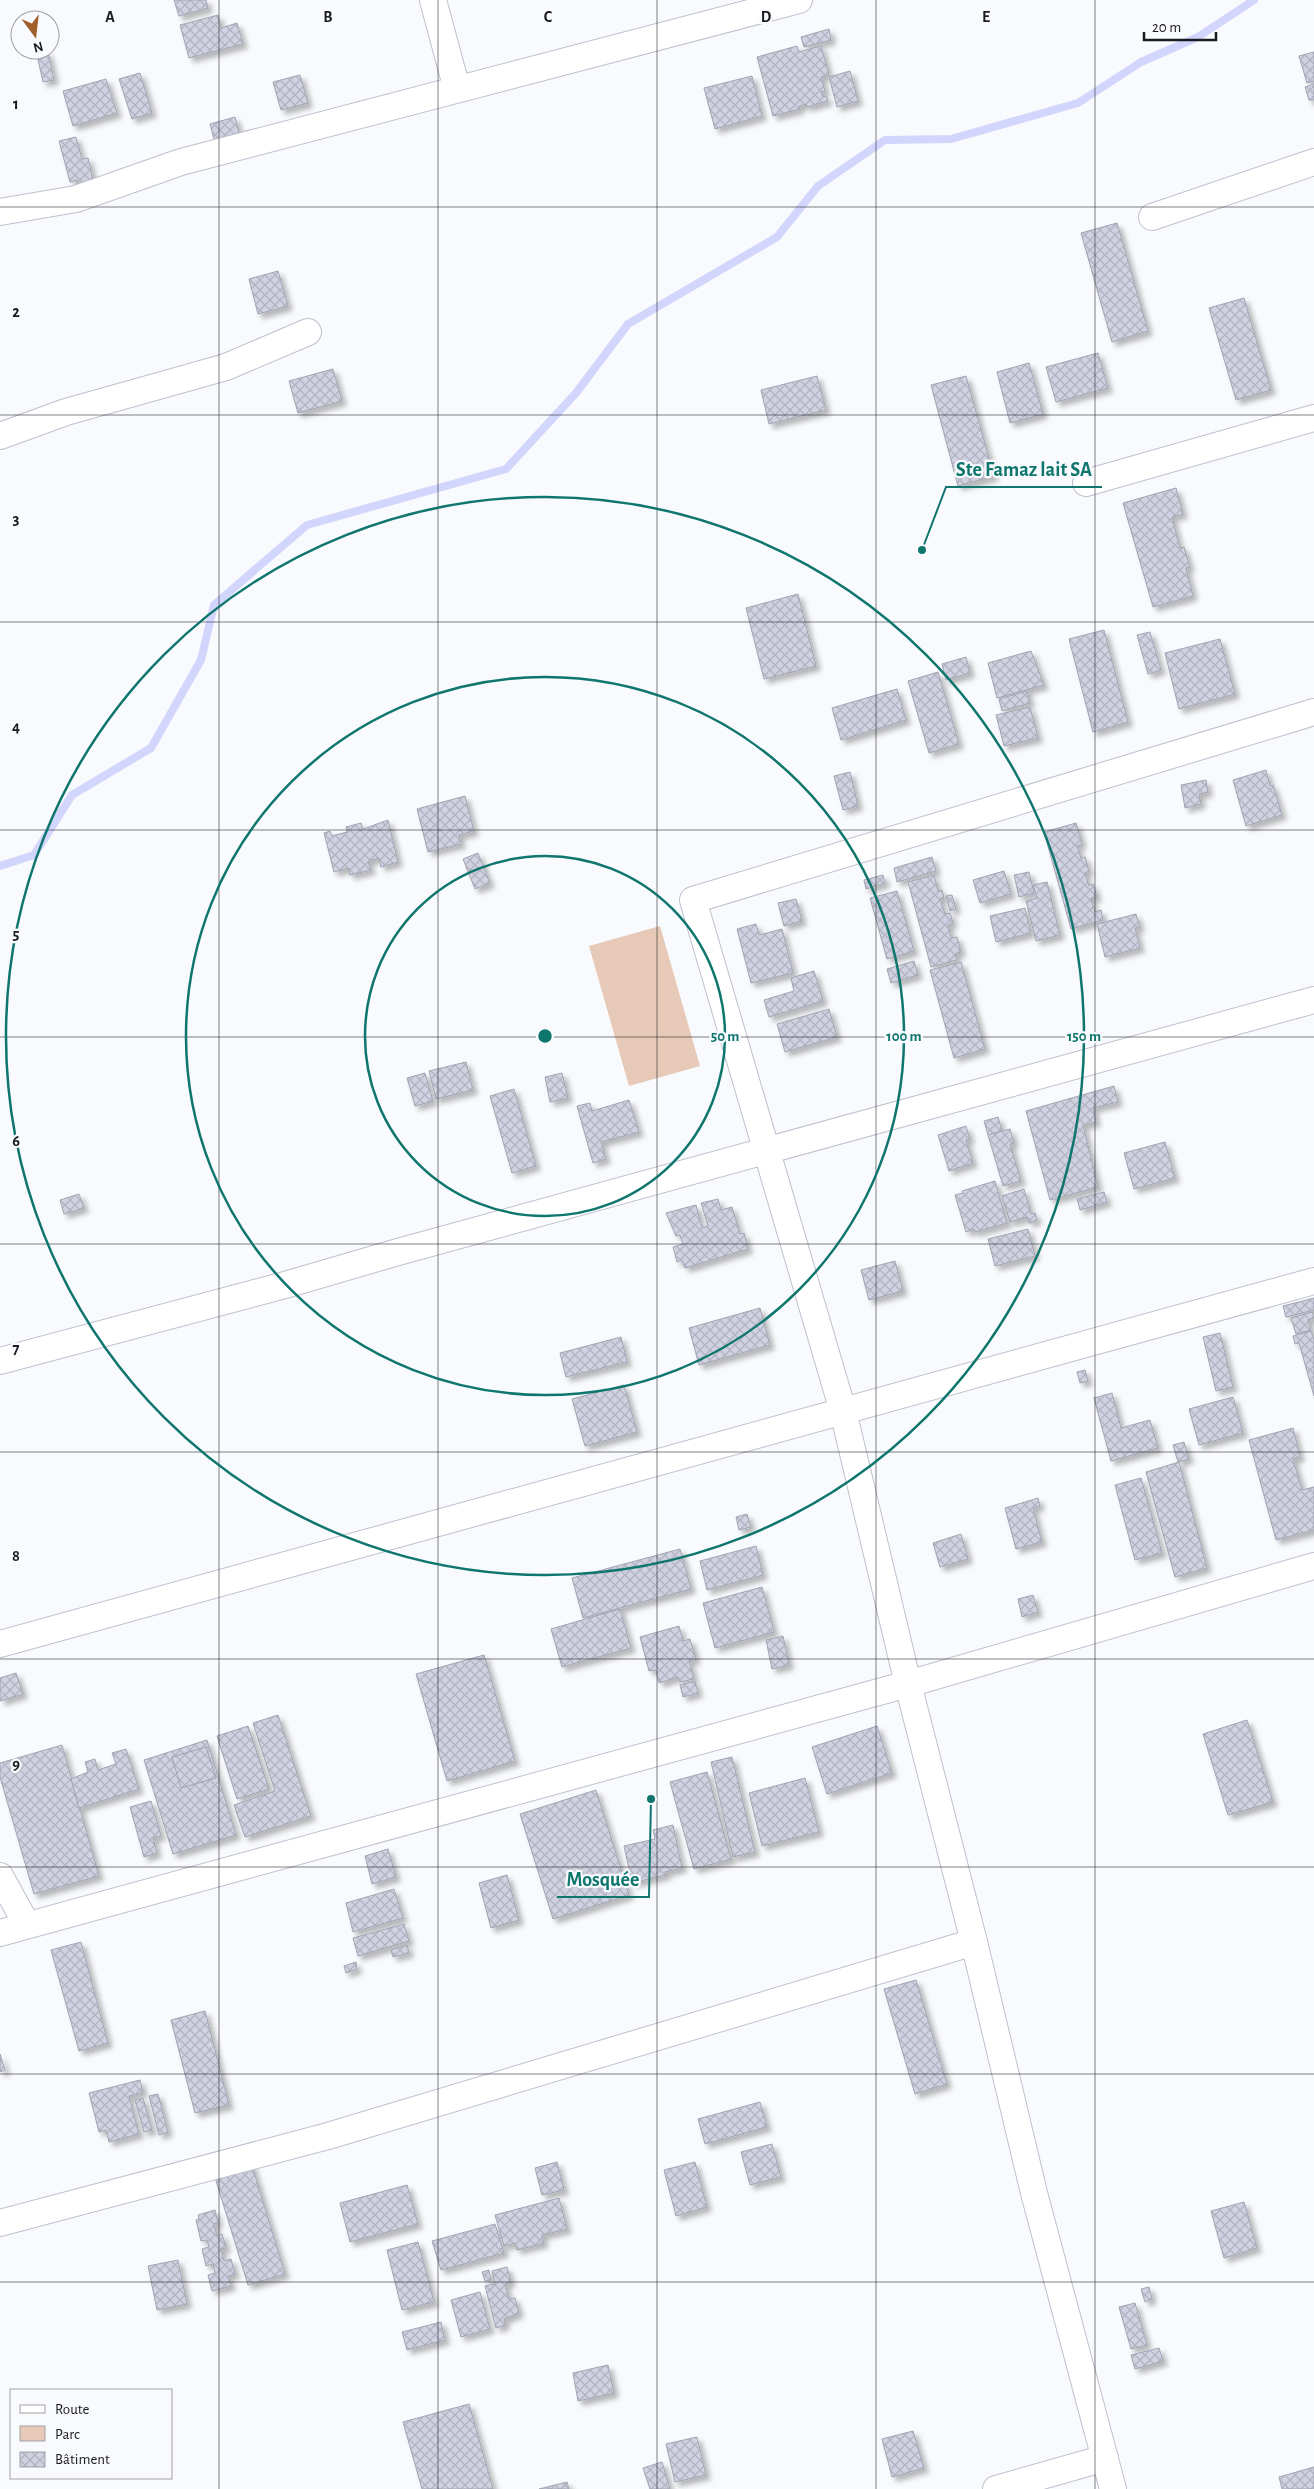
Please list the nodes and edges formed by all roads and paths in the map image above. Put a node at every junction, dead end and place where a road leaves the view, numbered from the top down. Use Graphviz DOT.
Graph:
graph roads {
  1 [pos="433,0"];
  2 [pos="799,0"];
  3 [pos="458,88"];
  4 [pos="1314,162"];
  5 [pos="0,212"];
  6 [pos="1152,217"];
  7 [pos="308,332"];
  8 [pos="1314,418"];
  9 [pos="0,436"];
  10 [pos="1086,483"];
  11 [pos="1314,712"];
  12 [pos="1314,1000"];
  13 [pos="765,1153"];
  14 [pos="1314,1282"];
  15 [pos="0,1361"];
  16 [pos="843,1411"];
  17 [pos="1314,1566"];
  18 [pos="0,1644"];
  19 [pos="908,1684"];
  20 [pos="0,1876"];
  21 [pos="27,1925"];
  22 [pos="0,1933"];
  23 [pos="974,1942"];
  24 [pos="0,2223"];
  25 [pos="1106,2458"];
  26 [pos="996,2489"];
  27 [pos="1113,2489"];
  1 -- 3 [label="street"];
  2 -- 3 [label="street"];
  3 -- 5 [label="street"];
  4 -- 6 [label="street"];
  7 -- 9 [label="street"];
  8 -- 10 [label="street"];
  11 -- 13 [label="street"];
  12 -- 13 [label="street"];
  13 -- 15 [label="street"];
  13 -- 16 [label="street"];
  14 -- 16 [label="street"];
  16 -- 18 [label="street"];
  16 -- 19 [label="street"];
  17 -- 19 [label="street"];
  19 -- 21 [label="street"];
  19 -- 23 [label="street"];
  20 -- 21 [label="street"];
  21 -- 22 [label="street"];
  23 -- 24 [label="street"];
  23 -- 25 [label="street"];
  25 -- 26 [label="street"];
  25 -- 27 [label="street"];
}
